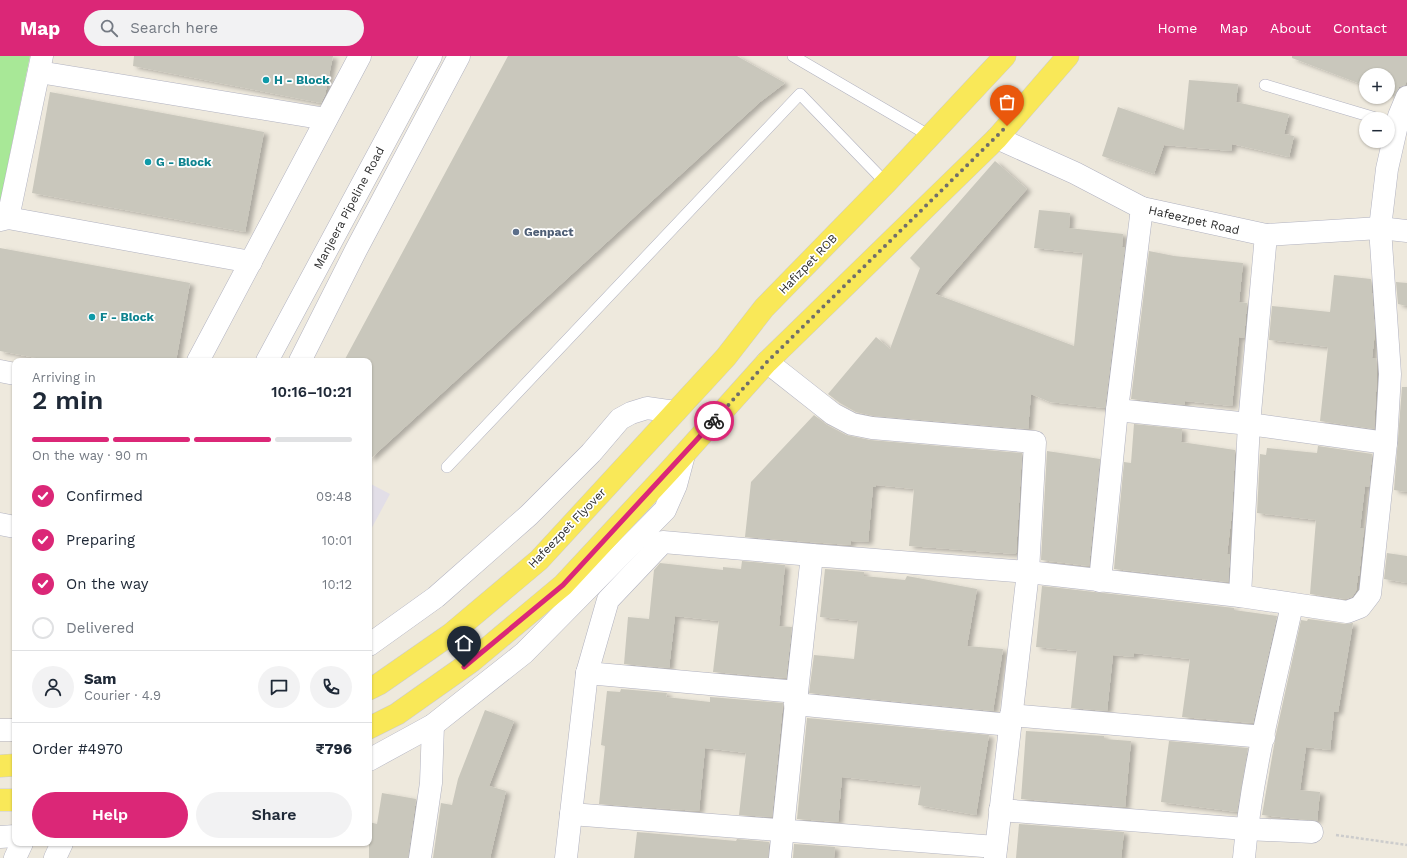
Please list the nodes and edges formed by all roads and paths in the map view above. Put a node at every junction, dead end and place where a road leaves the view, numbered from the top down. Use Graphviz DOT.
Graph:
graph roads {
  1 [pos="360,56"];
  2 [pos="431,56"];
  3 [pos="459,56"];
  4 [pos="793,56"];
  5 [pos="1068,56"];
  6 [pos="998,58"];
  7 [pos="41,64"];
  8 [pos="1265,85"];
  9 [pos="1397,114"];
  10 [pos="326,119"];
  11 [pos="930,136"];
  12 [pos="997,138"];
  13 [pos="886,184"];
  14 [pos="1142,208"];
  15 [pos="4,219"];
  16 [pos="1380,228"];
  17 [pos="1407,231"];
  18 [pos="1266,235"];
  19 [pos="251,262"];
  20 [pos="296,306"];
  21 [pos="322,318"];
  22 [pos="200,358"];
  23 [pos="269,358"];
  24 [pos="302,358"];
  25 [pos="767,362"];
  26 [pos="0,371"];
  27 [pos="12,373"];
  28 [pos="1117,410"];
  29 [pos="675,412"];
  30 [pos="1249,424"];
  31 [pos="1386,443"];
  32 [pos="677,462"];
  33 [pos="447,467"];
  34 [pos="0,524"];
  35 [pos="12,526"];
  36 [pos="812,555"];
  37 [pos="1028,572"];
  38 [pos="1100,581"];
  39 [pos="1240,596"];
  40 [pos="1292,605"];
  41 [pos="372,643"];
  42 [pos="587,673"];
  43 [pos="372,688"];
  44 [pos="796,698"];
  45 [pos="1011,720"];
  46 [pos="433,725"];
  47 [pos="372,726"];
  48 [pos="0,730"];
  49 [pos="12,730"];
  50 [pos="1264,737"];
  51 [pos="372,758"];
  52 [pos="12,765"];
  53 [pos="0,766"];
  54 [pos="0,800"];
  55 [pos="12,800"];
  56 [pos="1000,810"];
  57 [pos="571,814"];
  58 [pos="1246,829"];
  59 [pos="782,831"];
  60 [pos="1312,832"];
  61 [pos="12,836"];
  62 [pos="0,837"];
  63 [pos="1407,845"];
  64 [pos="21,846"];
  65 [pos="61,846"];
  66 [pos="996,853"];
  67 [pos="15,858"];
  68 [pos="55,858"];
  69 [pos="420,858"];
  70 [pos="566,858"];
  71 [pos="780,858"];
  72 [pos="1244,858"];
  1 -- 10 [label="street"];
  2 -- 20 [label="street, Manjeera Pipeline Road"];
  3 -- 21 [label="street"];
  4 -- 11 [label="lane"];
  5 -- 12 [label="main road"];
  6 -- 11 [label="main road, Hafizpet ROB"];
  7 -- 10 [label="street"];
  7 -- 15 [label="street"];
  8 -- 9 [label="lane"];
  9 -- 16 [label="street"];
  10 -- 19 [label="street"];
  11 -- 13 [label="main road, Hafizpet ROB"];
  12 -- 14 [label="street, Hafeezpet Road"];
  12 -- 25 [label="main road"];
  13 -- 29 [label="main road, Hafizpet ROB"];
  13 -- 33 [label="lane"];
  14 -- 18 [label="street, Hafeezpet Road"];
  14 -- 28 [label="street"];
  15 -- 19 [label="street"];
  16 -- 17 [label="street, Hafeezpet Road"];
  16 -- 18 [label="street, Hafeezpet Road"];
  16 -- 31 [label="street"];
  18 -- 30 [label="street"];
  19 -- 22 [label="street"];
  20 -- 21 [label="street"];
  20 -- 23 [label="street, Manjeera Pipeline Road"];
  21 -- 24 [label="street"];
  25 -- 32 [label="main road"];
  25 -- 37 [label="street"];
  26 -- 27 [label="street"];
  28 -- 30 [label="street"];
  28 -- 38 [label="street"];
  29 -- 41 [label="street"];
  29 -- 43 [label="main road, Hafeezpet Flyover"];
  30 -- 31 [label="street"];
  30 -- 39 [label="street"];
  31 -- 40 [label="street"];
  32 -- 46 [label="street"];
  32 -- 47 [label="main road"];
  34 -- 35 [label="street"];
  36 -- 37 [label="street"];
  36 -- 42 [label="street"];
  36 -- 44 [label="street"];
  37 -- 38 [label="street"];
  37 -- 45 [label="street"];
  38 -- 39 [label="street"];
  39 -- 40 [label="street"];
  40 -- 50 [label="street"];
  42 -- 44 [label="street"];
  42 -- 57 [label="street"];
  44 -- 45 [label="street"];
  44 -- 59 [label="street"];
  45 -- 50 [label="street"];
  45 -- 56 [label="street"];
  46 -- 51 [label="street"];
  46 -- 69 [label="street"];
  48 -- 49 [label="street"];
  50 -- 58 [label="street"];
  52 -- 53 [label="main road"];
  54 -- 55 [label="main road"];
  56 -- 58 [label="street"];
  56 -- 66 [label="street"];
  57 -- 59 [label="street"];
  57 -- 70 [label="street"];
  58 -- 60 [label="street"];
  58 -- 72 [label="street"];
  59 -- 66 [label="street"];
  59 -- 71 [label="street"];
  60 -- 63 [label="path"];
  61 -- 62 [label="street"];
  64 -- 67 [label="street"];
  65 -- 68 [label="street"];
}
